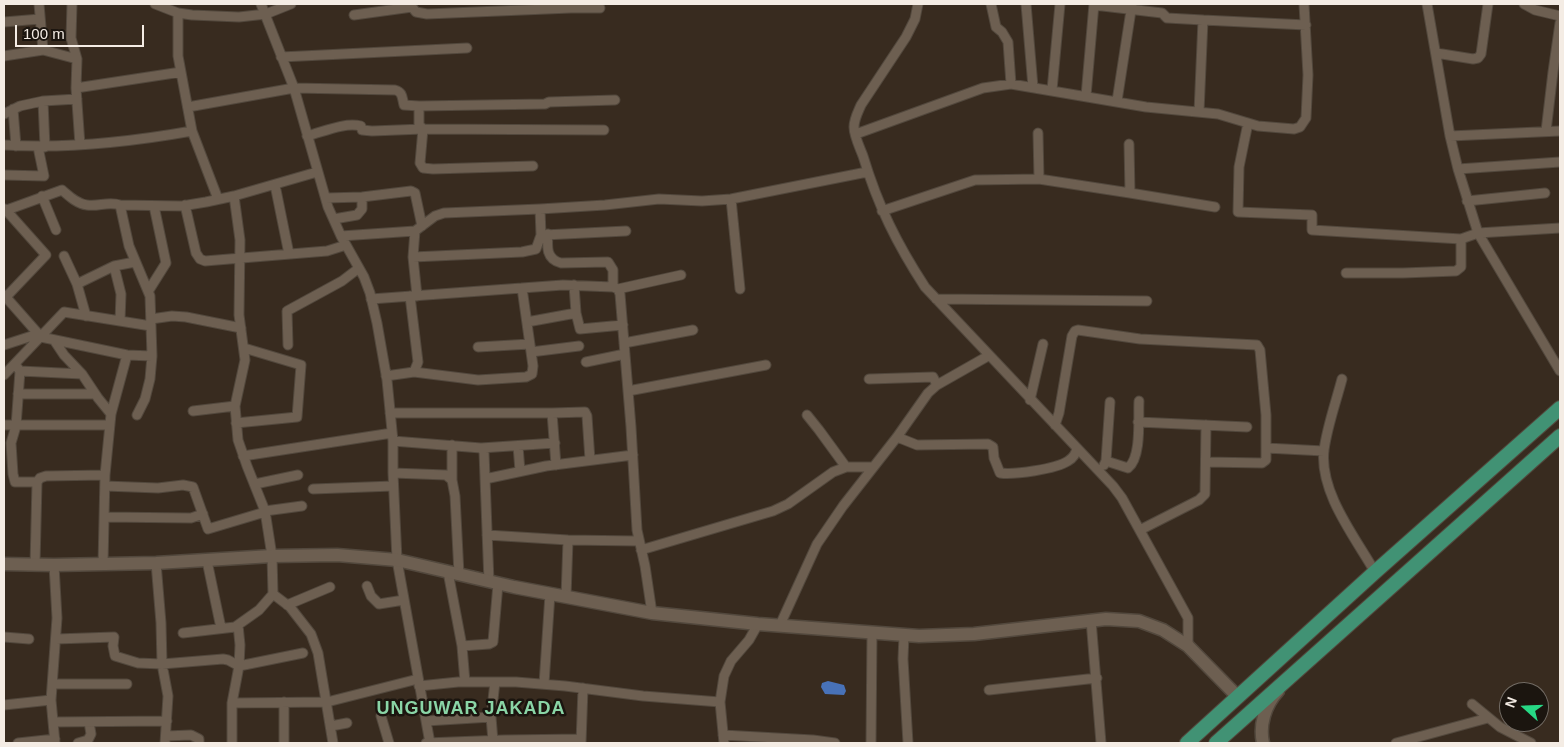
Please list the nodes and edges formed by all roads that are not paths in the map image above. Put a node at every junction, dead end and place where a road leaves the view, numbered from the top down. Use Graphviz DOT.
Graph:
graph roads {
  1 [pos="39,4"];
  2 [pos="72,4"];
  3 [pos="155,4"];
  4 [pos="260,4"];
  5 [pos="291,4"];
  6 [pos="918,4"];
  7 [pos="991,4"];
  8 [pos="1026,4"];
  9 [pos="1060,4"];
  10 [pos="1094,4"];
  11 [pos="1304,4"];
  12 [pos="1427,4"];
  13 [pos="1488,4"];
  14 [pos="1524,4"];
  15 [pos="413,6"];
  16 [pos="570,6"];
  17 [pos="1131,6"];
  18 [pos="600,8"];
  19 [pos="178,13"];
  20 [pos="266,14"];
  21 [pos="354,15"];
  22 [pos="1560,16"];
  23 [pos="40,19"];
  24 [pos="1203,20"];
  25 [pos="4,22"];
  26 [pos="1560,22"];
  27 [pos="1306,25"];
  28 [pos="467,48"];
  29 [pos="43,50"];
  30 [pos="1558,50"];
  31 [pos="1436,53"];
  32 [pos="4,56"];
  33 [pos="281,57"];
  34 [pos="77,59"];
  35 [pos="181,72"];
  36 [pos="1011,84"];
  37 [pos="1033,87"];
  38 [pos="76,88"];
  39 [pos="294,88"];
  40 [pos="1052,90"];
  41 [pos="1086,96"];
  42 [pos="77,99"];
  43 [pos="614,100"];
  44 [pos="43,101"];
  45 [pos="1117,101"];
  46 [pos="420,106"];
  47 [pos="188,107"];
  48 [pos="12,109"];
  49 [pos="1199,112"];
  50 [pos="4,114"];
  51 [pos="1248,123"];
  52 [pos="423,129"];
  53 [pos="604,130"];
  54 [pos="1560,130"];
  55 [pos="192,131"];
  56 [pos="1546,131"];
  57 [pos="856,134"];
  58 [pos="1038,134"];
  59 [pos="307,136"];
  60 [pos="1450,136"];
  61 [pos="1129,144"];
  62 [pos="4,145"];
  63 [pos="80,145"];
  64 [pos="16,146"];
  65 [pos="42,147"];
  66 [pos="1560,162"];
  67 [pos="533,166"];
  68 [pos="1458,169"];
  69 [pos="317,172"];
  70 [pos="867,172"];
  71 [pos="4,176"];
  72 [pos="1039,179"];
  73 [pos="275,185"];
  74 [pos="1130,193"];
  75 [pos="1545,193"];
  76 [pos="42,196"];
  77 [pos="234,196"];
  78 [pos="362,197"];
  79 [pos="326,198"];
  80 [pos="218,199"];
  81 [pos="731,199"];
  82 [pos="1467,201"];
  83 [pos="185,205"];
  84 [pos="120,206"];
  85 [pos="154,206"];
  86 [pos="1215,207"];
  87 [pos="540,209"];
  88 [pos="4,210"];
  89 [pos="882,211"];
  90 [pos="334,219"];
  91 [pos="418,228"];
  92 [pos="1560,228"];
  93 [pos="56,230"];
  94 [pos="626,231"];
  95 [pos="1478,233"];
  96 [pos="545,234"];
  97 [pos="342,236"];
  98 [pos="1461,239"];
  99 [pos="346,245"];
  100 [pos="289,254"];
  101 [pos="64,256"];
  102 [pos="413,257"];
  103 [pos="240,258"];
  104 [pos="135,262"];
  105 [pos="114,266"];
  106 [pos="359,268"];
  107 [pos="1346,273"];
  108 [pos="681,275"];
  109 [pos="77,284"];
  110 [pos="574,285"];
  111 [pos="522,288"];
  112 [pos="616,288"];
  113 [pos="740,289"];
  114 [pos="149,290"];
  115 [pos="5,296"];
  116 [pos="414,296"];
  117 [pos="371,299"];
  118 [pos="936,299"];
  119 [pos="1147,301"];
  120 [pos="576,313"];
  121 [pos="86,316"];
  122 [pos="120,321"];
  123 [pos="151,322"];
  124 [pos="527,322"];
  125 [pos="623,325"];
  126 [pos="241,328"];
  127 [pos="693,330"];
  128 [pos="39,336"];
  129 [pos="54,340"];
  130 [pos="624,343"];
  131 [pos="1043,344"];
  132 [pos="4,345"];
  133 [pos="288,345"];
  134 [pos="579,346"];
  135 [pos="478,347"];
  136 [pos="244,348"];
  137 [pos="531,348"];
  138 [pos="625,354"];
  139 [pos="128,355"];
  140 [pos="152,356"];
  141 [pos="988,356"];
  142 [pos="586,362"];
  143 [pos="766,365"];
  144 [pos="18,368"];
  145 [pos="1560,371"];
  146 [pos="414,372"];
  147 [pos="82,374"];
  148 [pos="4,375"];
  149 [pos="386,376"];
  150 [pos="869,379"];
  151 [pos="1342,379"];
  152 [pos="937,385"];
  153 [pos="628,391"];
  154 [pos="18,394"];
  155 [pos="95,394"];
  156 [pos="1030,400"];
  157 [pos="1139,401"];
  158 [pos="1110,402"];
  159 [pos="235,406"];
  160 [pos="1560,408"];
  161 [pos="193,411"];
  162 [pos="390,413"];
  163 [pos="552,413"];
  164 [pos="111,414"];
  165 [pos="136,415"];
  166 [pos="807,415"];
  167 [pos="236,422"];
  168 [pos="1138,422"];
  169 [pos="4,425"];
  170 [pos="1055,425"];
  171 [pos="1206,425"];
  172 [pos="16,426"];
  173 [pos="110,426"];
  174 [pos="1247,427"];
  175 [pos="1560,436"];
  176 [pos="393,437"];
  177 [pos="897,437"];
  178 [pos="555,443"];
  179 [pos="452,445"];
  180 [pos="518,446"];
  181 [pos="481,448"];
  182 [pos="1077,448"];
  183 [pos="1266,448"];
  184 [pos="1324,451"];
  185 [pos="633,455"];
  186 [pos="243,456"];
  187 [pos="590,460"];
  188 [pos="1106,461"];
  189 [pos="1206,462"];
  190 [pos="556,465"];
  191 [pos="846,467"];
  192 [pos="873,467"];
  193 [pos="520,471"];
  194 [pos="1100,472"];
  195 [pos="393,473"];
  196 [pos="105,475"];
  197 [pos="298,475"];
  198 [pos="485,479"];
  199 [pos="452,480"];
  200 [pos="37,482"];
  201 [pos="255,484"];
  202 [pos="105,486"];
  203 [pos="393,486"];
  204 [pos="313,489"];
  205 [pos="302,506"];
  206 [pos="265,511"];
  207 [pos="203,514"];
  208 [pos="105,517"];
  209 [pos="1140,530"];
  210 [pos="487,535"];
  211 [pos="568,540"];
  212 [pos="638,541"];
  213 [pos="641,550"];
  214 [pos="272,556"];
  215 [pos="397,560"];
  216 [pos="207,561"];
  217 [pos="156,563"];
  218 [pos="4,564"];
  219 [pos="103,564"];
  220 [pos="36,565"];
  221 [pos="54,566"];
  222 [pos="1375,572"];
  223 [pos="454,573"];
  224 [pos="494,583"];
  225 [pos="367,586"];
  226 [pos="330,587"];
  227 [pos="273,594"];
  228 [pos="550,594"];
  229 [pos="566,597"];
  230 [pos="404,600"];
  231 [pos="287,605"];
  232 [pos="652,613"];
  233 [pos="1091,620"];
  234 [pos="758,624"];
  235 [pos="238,625"];
  236 [pos="780,625"];
  237 [pos="221,628"];
  238 [pos="872,632"];
  239 [pos="183,633"];
  240 [pos="904,635"];
  241 [pos="4,637"];
  242 [pos="29,639"];
  243 [pos="56,639"];
  244 [pos="462,646"];
  245 [pos="1188,646"];
  246 [pos="303,653"];
  247 [pos="162,664"];
  248 [pos="239,666"];
  249 [pos="1291,676"];
  250 [pos="1097,678"];
  251 [pos="465,682"];
  252 [pos="495,682"];
  253 [pos="419,683"];
  254 [pos="53,684"];
  255 [pos="127,684"];
  256 [pos="544,684"];
  257 [pos="583,688"];
  258 [pos="989,690"];
  259 [pos="1238,697"];
  260 [pos="51,700"];
  261 [pos="284,702"];
  262 [pos="327,702"];
  263 [pos="720,702"];
  264 [pos="232,703"];
  265 [pos="1472,704"];
  266 [pos="4,705"];
  267 [pos="381,716"];
  268 [pos="491,717"];
  269 [pos="1488,718"];
  270 [pos="167,721"];
  271 [pos="53,722"];
  272 [pos="89,722"];
  273 [pos="426,722"];
  274 [pos="347,723"];
  275 [pos="331,726"];
  276 [pos="166,739"];
  277 [pos="723,739"];
  278 [pos="55,741"];
  279 [pos="493,741"];
  280 [pos="581,741"];
  281 [pos="18,743"];
  282 [pos="78,743"];
  283 [pos="199,743"];
  284 [pos="232,743"];
  285 [pos="284,743"];
  286 [pos="333,743"];
  287 [pos="389,743"];
  288 [pos="428,743"];
  289 [pos="836,743"];
  290 [pos="871,743"];
  291 [pos="908,743"];
  292 [pos="1101,743"];
  293 [pos="1187,743"];
  294 [pos="1216,743"];
  295 [pos="1263,743"];
  296 [pos="1396,743"];
  297 [pos="1531,743"];
  1 -- 23 [label="street"];
  2 -- 34 [label="street"];
  3 -- 19 [label="street"];
  4 -- 20 [label="street"];
  5 -- 20 [label="street"];
  6 -- 57 [label="street"];
  7 -- 36 [label="street"];
  8 -- 37 [label="street"];
  9 -- 40 [label="street"];
  10 -- 17 [label="street"];
  10 -- 41 [label="street"];
  11 -- 27 [label="street"];
  12 -- 31 [label="street"];
  13 -- 31 [label="street"];
  14 -- 22 [label="street"];
  15 -- 16 [label="street"];
  15 -- 21 [label="street"];
  16 -- 18 [label="street"];
  17 -- 24 [label="street"];
  17 -- 45 [label="street"];
  19 -- 20 [label="street"];
  19 -- 35 [label="street"];
  20 -- 33 [label="street"];
  23 -- 25 [label="street"];
  23 -- 29 [label="street"];
  24 -- 27 [label="street"];
  24 -- 49 [label="street"];
  26 -- 30 [label="street"];
  27 -- 51 [label="street"];
  28 -- 33 [label="street"];
  29 -- 32 [label="street"];
  29 -- 34 [label="street"];
  30 -- 56 [label="street"];
  31 -- 60 [label="street"];
  33 -- 39 [label="street"];
  34 -- 38 [label="street"];
  35 -- 38 [label="street"];
  35 -- 47 [label="street"];
  36 -- 37 [label="street"];
  36 -- 57 [label="street"];
  37 -- 40 [label="street"];
  38 -- 42 [label="street"];
  39 -- 46 [label="street"];
  39 -- 47 [label="street"];
  39 -- 59 [label="street"];
  40 -- 41 [label="street"];
  41 -- 45 [label="street"];
  42 -- 44 [label="street"];
  42 -- 63 [label="street"];
  43 -- 46 [label="street"];
  44 -- 48 [label="street"];
  44 -- 65 [label="street"];
  45 -- 49 [label="street"];
  46 -- 52 [label="street"];
  47 -- 55 [label="street"];
  48 -- 50 [label="street"];
  48 -- 64 [label="street"];
  49 -- 51 [label="street"];
  51 -- 98 [label="street"];
  52 -- 53 [label="street"];
  52 -- 59 [label="street"];
  52 -- 67 [label="street"];
  54 -- 56 [label="street"];
  55 -- 63 [label="street"];
  55 -- 80 [label="street"];
  56 -- 60 [label="street"];
  57 -- 70 [label="street"];
  58 -- 72 [label="street"];
  59 -- 69 [label="street"];
  60 -- 68 [label="street"];
  61 -- 74 [label="street"];
  62 -- 64 [label="street"];
  63 -- 65 [label="street"];
  64 -- 65 [label="street"];
  65 -- 71 [label="street"];
  66 -- 68 [label="street"];
  68 -- 82 [label="street"];
  69 -- 73 [label="street"];
  69 -- 79 [label="street"];
  70 -- 81 [label="street"];
  70 -- 89 [label="street"];
  72 -- 74 [label="street"];
  72 -- 89 [label="street"];
  73 -- 77 [label="street"];
  73 -- 100 [label="street"];
  74 -- 86 [label="street"];
  75 -- 82 [label="street"];
  76 -- 84 [label="street"];
  76 -- 88 [label="street"];
  76 -- 93 [label="street"];
  77 -- 80 [label="street"];
  77 -- 103 [label="street"];
  78 -- 79 [label="street"];
  78 -- 90 [label="street"];
  78 -- 91 [label="street"];
  79 -- 90 [label="street"];
  80 -- 83 [label="street"];
  81 -- 87 [label="street"];
  81 -- 113 [label="street"];
  82 -- 95 [label="street"];
  83 -- 85 [label="street"];
  83 -- 103 [label="street"];
  84 -- 85 [label="street"];
  84 -- 104 [label="street"];
  85 -- 114 [label="street"];
  87 -- 91 [label="street"];
  87 -- 96 [label="street"];
  88 -- 115 [label="street"];
  89 -- 118 [label="street"];
  90 -- 97 [label="street"];
  91 -- 97 [label="street"];
  91 -- 102 [label="street"];
  92 -- 95 [label="street"];
  94 -- 96 [label="street"];
  95 -- 98 [label="street"];
  95 -- 145 [label="street"];
  96 -- 102 [label="street"];
  96 -- 112 [label="street"];
  97 -- 99 [label="street"];
  98 -- 107 [label="street"];
  99 -- 100 [label="street"];
  99 -- 106 [label="street"];
  100 -- 103 [label="street"];
  101 -- 109 [label="street"];
  102 -- 116 [label="street"];
  103 -- 126 [label="street"];
  104 -- 105 [label="street"];
  104 -- 114 [label="street"];
  105 -- 109 [label="street"];
  105 -- 122 [label="street"];
  106 -- 117 [label="street"];
  106 -- 133 [label="street"];
  108 -- 112 [label="street"];
  109 -- 121 [label="street"];
  110 -- 111 [label="street"];
  110 -- 112 [label="street"];
  110 -- 120 [label="street"];
  111 -- 116 [label="street"];
  111 -- 124 [label="street"];
  112 -- 125 [label="street"];
  114 -- 123 [label="street"];
  115 -- 128 [label="street"];
  116 -- 117 [label="street"];
  116 -- 146 [label="street"];
  117 -- 149 [label="street"];
  118 -- 119 [label="street"];
  118 -- 141 [label="street"];
  120 -- 124 [label="street"];
  120 -- 125 [label="street"];
  121 -- 122 [label="street"];
  121 -- 128 [label="street"];
  122 -- 123 [label="street"];
  123 -- 126 [label="street"];
  123 -- 140 [label="street"];
  124 -- 137 [label="street"];
  125 -- 130 [label="street"];
  126 -- 136 [label="street"];
  127 -- 130 [label="street"];
  128 -- 129 [label="street"];
  128 -- 132 [label="street"];
  128 -- 144 [label="street"];
  129 -- 139 [label="street"];
  129 -- 147 [label="street"];
  130 -- 138 [label="street"];
  131 -- 156 [label="street"];
  134 -- 137 [label="street"];
  135 -- 137 [label="street"];
  136 -- 159 [label="street"];
  136 -- 167 [label="street"];
  137 -- 146 [label="street"];
  138 -- 142 [label="street"];
  138 -- 153 [label="street"];
  139 -- 140 [label="street"];
  139 -- 164 [label="street"];
  140 -- 165 [label="street"];
  141 -- 152 [label="street"];
  141 -- 156 [label="street"];
  143 -- 153 [label="street"];
  144 -- 147 [label="street"];
  144 -- 148 [label="street"];
  144 -- 154 [label="street"];
  146 -- 149 [label="street"];
  147 -- 155 [label="street"];
  149 -- 162 [label="street"];
  150 -- 152 [label="street"];
  151 -- 184 [label="street"];
  152 -- 177 [label="street"];
  153 -- 185 [label="street"];
  154 -- 155 [label="street"];
  154 -- 172 [label="street"];
  155 -- 164 [label="street"];
  156 -- 170 [label="street"];
  157 -- 168 [label="street"];
  158 -- 188 [label="street"];
  159 -- 161 [label="street"];
  159 -- 167 [label="street"];
  160 -- 222 [label="main road"];
  162 -- 163 [label="street"];
  162 -- 176 [label="street"];
  163 -- 178 [label="street"];
  163 -- 187 [label="street"];
  164 -- 173 [label="street"];
  166 -- 191 [label="street"];
  167 -- 186 [label="street"];
  168 -- 171 [label="street"];
  168 -- 188 [label="street"];
  169 -- 172 [label="street"];
  170 -- 182 [label="street"];
  170 -- 183 [label="street"];
  171 -- 174 [label="street"];
  171 -- 189 [label="street"];
  172 -- 173 [label="street"];
  172 -- 200 [label="street"];
  173 -- 196 [label="street"];
  175 -- 249 [label="main road"];
  176 -- 179 [label="street"];
  176 -- 186 [label="street"];
  176 -- 195 [label="street"];
  177 -- 182 [label="street"];
  177 -- 192 [label="street"];
  178 -- 180 [label="street"];
  178 -- 190 [label="street"];
  179 -- 181 [label="street"];
  179 -- 199 [label="street"];
  180 -- 181 [label="street"];
  180 -- 193 [label="street"];
  181 -- 198 [label="street"];
  182 -- 194 [label="street"];
  183 -- 184 [label="street"];
  183 -- 189 [label="street"];
  184 -- 222 [label="street"];
  185 -- 187 [label="street"];
  185 -- 212 [label="street"];
  186 -- 201 [label="street"];
  187 -- 190 [label="street"];
  188 -- 194 [label="street"];
  189 -- 209 [label="street"];
  190 -- 193 [label="street"];
  191 -- 192 [label="street"];
  191 -- 213 [label="street"];
  192 -- 236 [label="street"];
  193 -- 198 [label="street"];
  194 -- 209 [label="street"];
  195 -- 199 [label="street"];
  195 -- 203 [label="street"];
  196 -- 200 [label="street"];
  196 -- 202 [label="street"];
  197 -- 201 [label="street"];
  198 -- 210 [label="street"];
  199 -- 223 [label="street"];
  200 -- 220 [label="street"];
  201 -- 206 [label="street"];
  202 -- 207 [label="street"];
  202 -- 208 [label="street"];
  203 -- 204 [label="street"];
  203 -- 215 [label="street"];
  205 -- 206 [label="street"];
  206 -- 207 [label="street"];
  206 -- 214 [label="street"];
  207 -- 208 [label="street"];
  208 -- 219 [label="street"];
  209 -- 245 [label="street"];
  210 -- 211 [label="street"];
  210 -- 224 [label="street"];
  211 -- 212 [label="street"];
  211 -- 229 [label="street"];
  212 -- 213 [label="street"];
  213 -- 232 [label="street"];
  214 -- 215 [label="street"];
  214 -- 216 [label="street"];
  214 -- 227 [label="street"];
  215 -- 223 [label="street"];
  215 -- 230 [label="street"];
  216 -- 217 [label="street"];
  216 -- 237 [label="street"];
  217 -- 219 [label="street"];
  217 -- 247 [label="street"];
  218 -- 220 [label="street"];
  219 -- 221 [label="street"];
  220 -- 221 [label="street"];
  221 -- 243 [label="street"];
  222 -- 259 [label="main road"];
  223 -- 224 [label="street"];
  223 -- 244 [label="street"];
  224 -- 228 [label="street"];
  224 -- 244 [label="street"];
  225 -- 230 [label="street"];
  226 -- 231 [label="street"];
  227 -- 231 [label="street"];
  227 -- 235 [label="street"];
  228 -- 229 [label="street"];
  228 -- 256 [label="street"];
  229 -- 232 [label="street"];
  230 -- 253 [label="street"];
  231 -- 262 [label="street"];
  232 -- 234 [label="street"];
  233 -- 240 [label="street"];
  233 -- 245 [label="street"];
  233 -- 250 [label="street"];
  234 -- 236 [label="street"];
  234 -- 263 [label="street"];
  235 -- 237 [label="street"];
  235 -- 248 [label="street"];
  236 -- 238 [label="street"];
  237 -- 239 [label="street"];
  238 -- 240 [label="street"];
  238 -- 290 [label="street"];
  240 -- 291 [label="street"];
  241 -- 242 [label="street"];
  243 -- 247 [label="street"];
  243 -- 254 [label="street"];
  244 -- 251 [label="street"];
  245 -- 259 [label="street"];
  246 -- 248 [label="street"];
  247 -- 248 [label="street"];
  247 -- 270 [label="street"];
  248 -- 264 [label="street"];
  249 -- 294 [label="main road"];
  249 -- 295 [label="street"];
  250 -- 258 [label="street"];
  250 -- 292 [label="street"];
  251 -- 252 [label="street"];
  251 -- 253 [label="street"];
  252 -- 256 [label="street"];
  252 -- 268 [label="street"];
  253 -- 262 [label="street"];
  253 -- 273 [label="street"];
  254 -- 255 [label="street"];
  254 -- 260 [label="street"];
  256 -- 257 [label="street"];
  257 -- 263 [label="street"];
  257 -- 280 [label="street"];
  259 -- 293 [label="main road"];
  260 -- 266 [label="street"];
  260 -- 271 [label="street"];
  261 -- 262 [label="street"];
  261 -- 264 [label="street"];
  261 -- 285 [label="street"];
  262 -- 275 [label="street"];
  263 -- 277 [label="street"];
  264 -- 284 [label="street"];
  265 -- 269 [label="street"];
  267 -- 287 [label="street"];
  268 -- 273 [label="street"];
  268 -- 279 [label="street"];
  269 -- 296 [label="street"];
  269 -- 297 [label="street"];
  270 -- 272 [label="street"];
  270 -- 276 [label="street"];
  271 -- 272 [label="street"];
  271 -- 278 [label="street"];
  272 -- 282 [label="street"];
  273 -- 288 [label="street"];
  274 -- 275 [label="street"];
  275 -- 286 [label="street"];
  276 -- 283 [label="street"];
  277 -- 289 [label="street"];
  278 -- 281 [label="street"];
  279 -- 280 [label="street"];
  279 -- 288 [label="street"];
}
